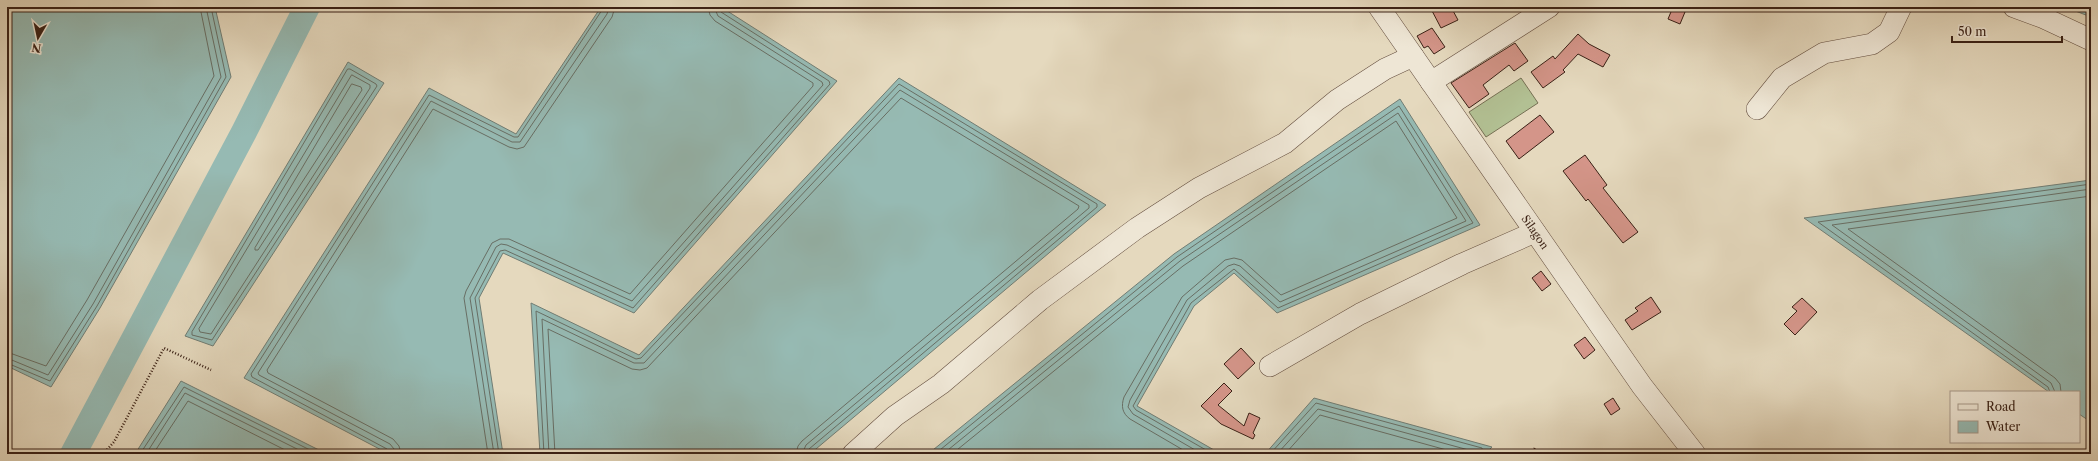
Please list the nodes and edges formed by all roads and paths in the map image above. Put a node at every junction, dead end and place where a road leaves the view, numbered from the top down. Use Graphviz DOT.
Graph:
graph roads {
  1 [pos="1379,7"];
  2 [pos="1549,7"];
  3 [pos="1900,7"];
  4 [pos="2014,7"];
  5 [pos="2091,40"];
  6 [pos="1413,56"];
  7 [pos="1431,82"];
  8 [pos="1757,109"];
  9 [pos="1535,232"];
  10 [pos="1270,366"];
  11 [pos="211,370"];
  12 [pos="1535,448"];
  13 [pos="103,454"];
  14 [pos="853,454"];
  15 [pos="1531,454"];
  16 [pos="1695,454"];
  1 -- 6 [label="street, Silagon"];
  2 -- 7 [label="street"];
  3 -- 8 [label="street"];
  4 -- 5 [label="street"];
  6 -- 7 [label="street, Silagon"];
  6 -- 14 [label="street"];
  7 -- 9 [label="street, Silagon"];
  9 -- 10 [label="street"];
  9 -- 16 [label="street, Silagon"];
  11 -- 13 [label="path"];
  12 -- 15 [label="path"];
}
